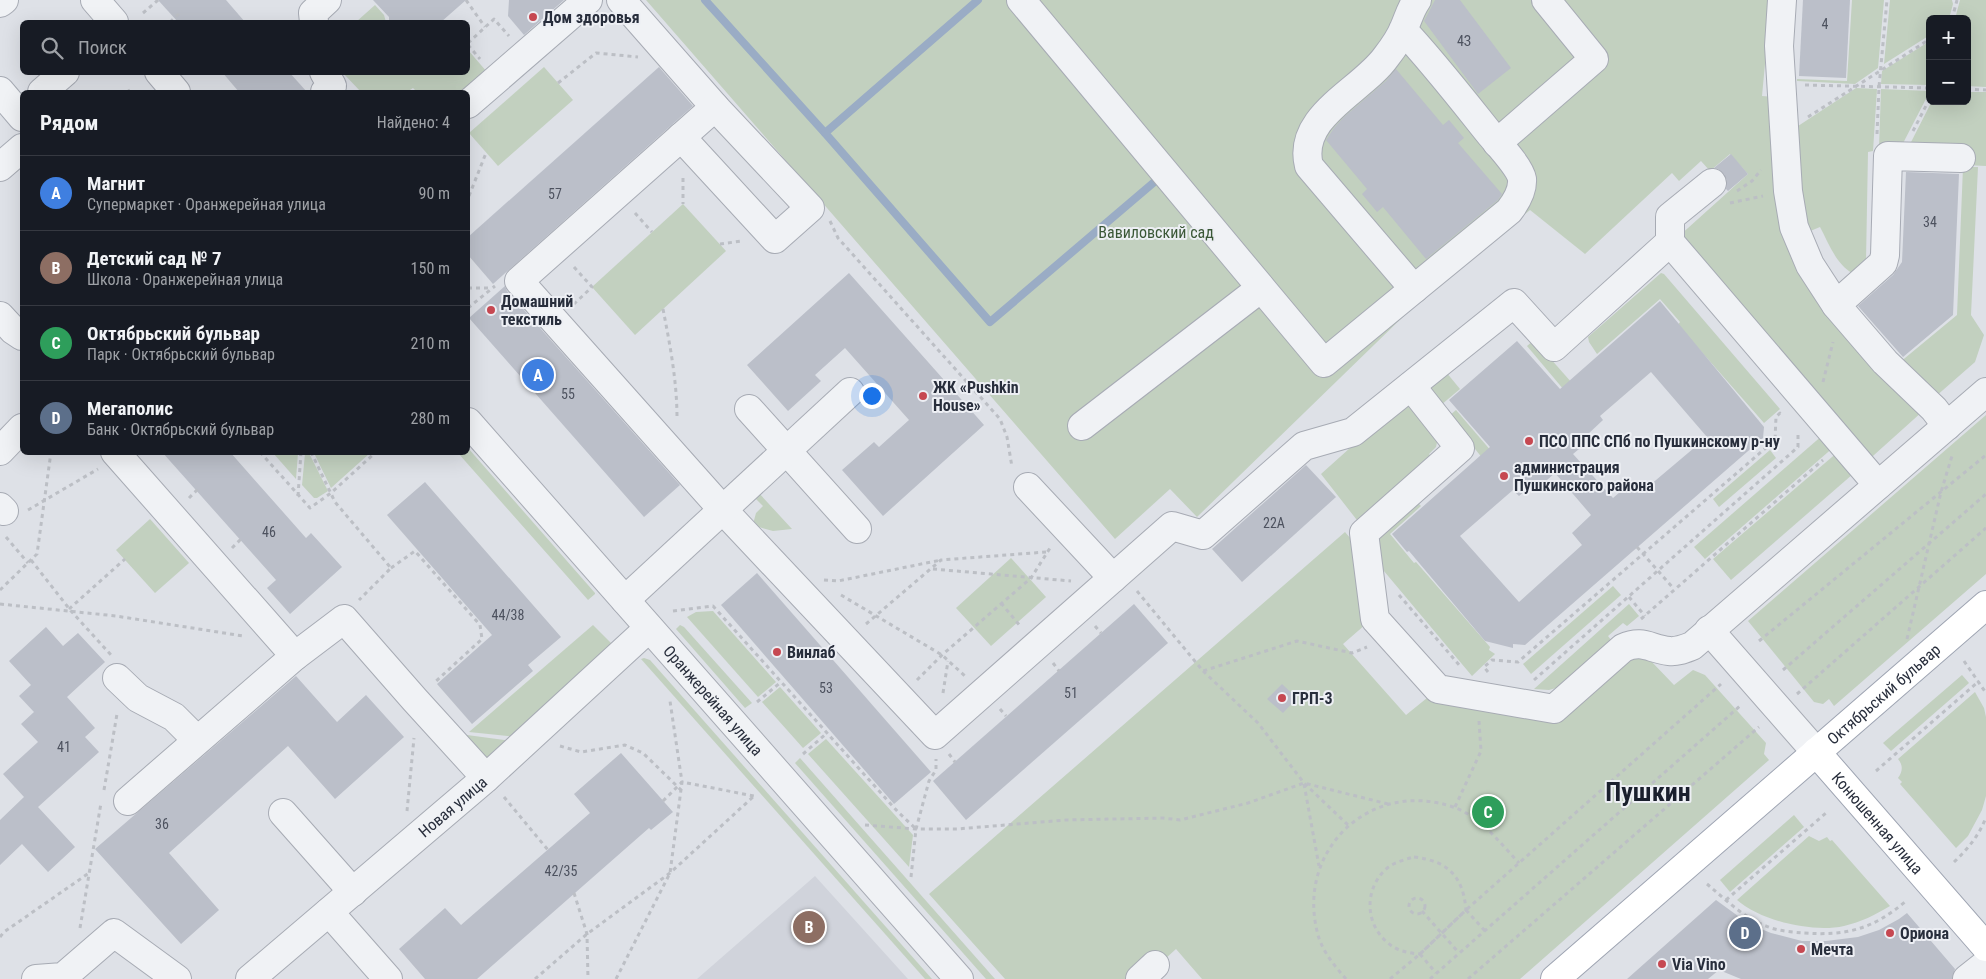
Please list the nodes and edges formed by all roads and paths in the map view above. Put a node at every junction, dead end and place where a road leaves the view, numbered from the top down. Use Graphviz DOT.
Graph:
graph roads {
  1 [pos="4,0"];
  2 [pos="94,0"];
  3 [pos="158,0"];
  4 [pos="466,0"];
  5 [pos="588,0"];
  6 [pos="621,0"];
  7 [pos="1021,0"];
  8 [pos="1417,0"];
  9 [pos="1546,0"];
  10 [pos="1782,0"];
  11 [pos="1887,0"];
  12 [pos="1957,0"];
  13 [pos="0,4"];
  14 [pos="182,11"];
  15 [pos="143,13"];
  16 [pos="1953,15"];
  17 [pos="112,20"];
  18 [pos="172,20"];
  19 [pos="485,27"];
  20 [pos="1403,30"];
  21 [pos="470,41"];
  22 [pos="1926,41"];
  23 [pos="525,54"];
  24 [pos="676,62"];
  25 [pos="1881,69"];
  26 [pos="62,75"];
  27 [pos="161,75"];
  28 [pos="558,83"];
  29 [pos="1781,84"];
  30 [pos="1856,86"];
  31 [pos="1879,87"];
  32 [pos="1926,88"];
  33 [pos="1971,89"];
  34 [pos="44,90"];
  35 [pos="174,90"];
  36 [pos="1986,90"];
  37 [pos="0,91"];
  38 [pos="470,102"];
  39 [pos="1926,104"];
  40 [pos="715,107"];
  41 [pos="20,112"];
  42 [pos="1784,132"];
  43 [pos="681,137"];
  44 [pos="1497,142"];
  45 [pos="20,150"];
  46 [pos="486,153"];
  47 [pos="1894,156"];
  48 [pos="1961,158"];
  49 [pos="0,167"];
  50 [pos="1763,168"];
  51 [pos="1713,191"];
  52 [pos="1788,191"];
  53 [pos="470,192"];
  54 [pos="810,208"];
  55 [pos="1670,242"];
  56 [pos="556,248"];
  57 [pos="520,281"];
  58 [pos="470,288"];
  59 [pos="491,288"];
  60 [pos="1261,288"];
  61 [pos="1414,289"];
  62 [pos="1836,305"];
  63 [pos="470,306"];
  64 [pos="664,309"];
  65 [pos="555,321"];
  66 [pos="1835,334"];
  67 [pos="1823,384"];
  68 [pos="1411,386"];
  69 [pos="850,392"];
  70 [pos="1986,392"];
  71 [pos="749,409"];
  72 [pos="1780,413"];
  73 [pos="470,424"];
  74 [pos="1082,426"];
  75 [pos="1947,426"];
  76 [pos="20,430"];
  77 [pos="1798,433"];
  78 [pos="1842,444"];
  79 [pos="0,451"];
  80 [pos="671,451"];
  81 [pos="787,451"];
  82 [pos="51,455"];
  83 [pos="117,455"];
  84 [pos="263,455"];
  85 [pos="301,455"];
  86 [pos="312,455"];
  87 [pos="373,455"];
  88 [pos="1986,455"];
  89 [pos="1878,485"];
  90 [pos="1028,488"];
  91 [pos="1941,492"];
  92 [pos="331,493"];
  93 [pos="1986,494"];
  94 [pos="298,496"];
  95 [pos="45,500"];
  96 [pos="723,510"];
  97 [pos="1,516"];
  98 [pos="1986,528"];
  99 [pos="857,529"];
  100 [pos="1069,531"];
  101 [pos="1929,544"];
  102 [pos="1637,547"];
  103 [pos="1046,552"];
  104 [pos="1642,553"];
  105 [pos="125,559"];
  106 [pos="941,560"];
  107 [pos="29,561"];
  108 [pos="390,568"];
  109 [pos="932,569"];
  110 [pos="1658,572"];
  111 [pos="1031,578"];
  112 [pos="1113,578"];
  113 [pos="789,580"];
  114 [pos="1919,585"];
  115 [pos="1392,588"];
  116 [pos="0,590"];
  117 [pos="1674,590"];
  118 [pos="838,593"];
  119 [pos="624,600"];
  120 [pos="0,604"];
  121 [pos="1986,605"];
  122 [pos="70,610"];
  123 [pos="673,611"];
  124 [pos="877,616"];
  125 [pos="344,619"];
  126 [pos="1637,622"];
  127 [pos="649,628"];
  128 [pos="1709,630"];
  129 [pos="1391,636"];
  130 [pos="846,640"];
  131 [pos="1907,640"];
  132 [pos="1759,641"];
  133 [pos="289,650"];
  134 [pos="942,655"];
  135 [pos="1964,661"];
  136 [pos="1462,668"];
  137 [pos="1203,670"];
  138 [pos="1782,670"];
  139 [pos="120,680"];
  140 [pos="1978,681"];
  141 [pos="781,682"];
  142 [pos="1482,684"];
  143 [pos="1529,684"];
  144 [pos="1721,684"];
  145 [pos="984,692"];
  146 [pos="1986,693"];
  147 [pos="1797,695"];
  148 [pos="900,697"];
  149 [pos="670,701"];
  150 [pos="416,702"];
  151 [pos="757,702"];
  152 [pos="1740,706"];
  153 [pos="1759,727"];
  154 [pos="827,733"];
  155 [pos="936,735"];
  156 [pos="197,740"];
  157 [pos="556,742"];
  158 [pos="1816,752"];
  159 [pos="803,754"];
  160 [pos="1876,771"];
  161 [pos="682,782"];
  162 [pos="1304,783"];
  163 [pos="494,786"];
  164 [pos="680,789"];
  165 [pos="128,801"];
  166 [pos="664,801"];
  167 [pos="1388,804"];
  168 [pos="1455,807"];
  169 [pos="282,813"];
  170 [pos="1826,813"];
  171 [pos="1986,817"];
  172 [pos="865,825"];
  173 [pos="1348,826"];
  174 [pos="1984,828"];
  175 [pos="916,829"];
  176 [pos="404,848"];
  177 [pos="548,850"];
  178 [pos="1954,862"];
  179 [pos="1519,863"];
  180 [pos="1319,867"];
  181 [pos="89,873"];
  182 [pos="670,873"];
  183 [pos="911,877"];
  184 [pos="1707,884"];
  185 [pos="353,892"];
  186 [pos="574,893"];
  187 [pos="1726,900"];
  188 [pos="1906,901"];
  189 [pos="1466,910"];
  190 [pos="329,912"];
  191 [pos="1422,912"];
  192 [pos="1485,931"];
  193 [pos="1441,933"];
  194 [pos="587,934"];
  195 [pos="0,937"];
  196 [pos="1986,947"];
  197 [pos="1459,953"];
  198 [pos="1420,954"];
  199 [pos="88,955"];
  200 [pos="1986,964"];
  201 [pos="1436,973"];
  202 [pos="1563,977"];
  203 [pos="36,979"];
  204 [pos="177,979"];
  205 [pos="250,979"];
  206 [pos="388,979"];
  207 [pos="535,979"];
  208 [pos="588,979"];
  209 [pos="616,979"];
  210 [pos="959,979"];
  211 [pos="1346,979"];
  212 [pos="1390,979"];
  213 [pos="1430,979"];
  214 [pos="1468,979"];
  215 [pos="1967,979"];
  1 -- 13 [label="street"];
  2 -- 17 [label="street"];
  3 -- 15 [label="path"];
  4 -- 19 [label="path"];
  5 -- 23 [label="street"];
  6 -- 24 [label="street"];
  7 -- 60 [label="street"];
  8 -- 20 [label="street"];
  9 -- 44 [label="street"];
  10 -- 29 [label="street"];
  11 -- 25 [label="path"];
  12 -- 16 [label="path"];
  14 -- 18 [label="path"];
  19 -- 21 [label="path"];
  19 -- 23 [label="path"];
  20 -- 44 [label="street"];
  20 -- 61 [label="street"];
  22 -- 25 [label="path"];
  23 -- 38 [label="street"];
  24 -- 28 [label="path"];
  24 -- 40 [label="street"];
  25 -- 30 [label="path"];
  25 -- 31 [label="path"];
  26 -- 34 [label="street"];
  27 -- 35 [label="street"];
  29 -- 30 [label="path"];
  29 -- 42 [label="street"];
  30 -- 31 [label="path"];
  30 -- 42 [label="path"];
  31 -- 32 [label="path"];
  31 -- 47 [label="path"];
  33 -- 36 [label="path"];
  37 -- 41 [label="street"];
  39 -- 47 [label="path"];
  40 -- 43 [label="street"];
  40 -- 54 [label="street"];
  42 -- 52 [label="street"];
  43 -- 54 [label="street"];
  43 -- 56 [label="street"];
  44 -- 61 [label="street"];
  45 -- 49 [label="street"];
  46 -- 53 [label="path"];
  47 -- 48 [label="street"];
  47 -- 62 [label="street"];
  50 -- 51 [label="path"];
  51 -- 52 [label="path"];
  51 -- 55 [label="street"];
  52 -- 62 [label="street"];
  54 -- 90 [label="path"];
  55 -- 68 [label="street"];
  55 -- 78 [label="street"];
  56 -- 57 [label="street"];
  56 -- 65 [label="path"];
  57 -- 59 [label="path"];
  57 -- 65 [label="street"];
  58 -- 59 [label="path"];
  59 -- 63 [label="path"];
  60 -- 61 [label="street"];
  60 -- 74 [label="street"];
  62 -- 75 [label="street"];
  64 -- 80 [label="path"];
  65 -- 80 [label="street"];
  66 -- 67 [label="path"];
  68 -- 112 [label="street"];
  68 -- 129 [label="street"];
  69 -- 81 [label="street"];
  70 -- 75 [label="street"];
  71 -- 81 [label="street"];
  72 -- 104 [label="path"];
  73 -- 119 [label="street, Оранжерейная улица"];
  75 -- 89 [label="street"];
  75 -- 91 [label="path"];
  76 -- 79 [label="street"];
  77 -- 110 [label="path"];
  78 -- 89 [label="street"];
  78 -- 117 [label="path"];
  80 -- 96 [label="street"];
  81 -- 96 [label="street"];
  81 -- 99 [label="street"];
  82 -- 95 [label="path"];
  83 -- 95 [label="path"];
  83 -- 133 [label="street"];
  84 -- 94 [label="path"];
  85 -- 94 [label="path"];
  86 -- 92 [label="path"];
  87 -- 92 [label="path"];
  88 -- 91 [label="path"];
  89 -- 128 [label="street"];
  90 -- 100 [label="street"];
  91 -- 101 [label="path"];
  91 -- 132 [label="path"];
  92 -- 94 [label="path"];
  92 -- 108 [label="path"];
  93 -- 101 [label="path"];
  95 -- 97 [label="path"];
  95 -- 107 [label="path"];
  96 -- 113 [label="street"];
  96 -- 119 [label="street"];
  97 -- 107 [label="path"];
  98 -- 114 [label="path"];
  100 -- 103 [label="path"];
  100 -- 112 [label="street"];
  101 -- 114 [label="path"];
  101 -- 138 [label="path"];
  102 -- 104 [label="path"];
  103 -- 106 [label="path"];
  103 -- 111 [label="path"];
  104 -- 110 [label="path"];
  104 -- 142 [label="path"];
  105 -- 122 [label="path"];
  106 -- 109 [label="path"];
  106 -- 113 [label="path"];
  107 -- 116 [label="path"];
  107 -- 122 [label="path"];
  108 -- 125 [label="path"];
  108 -- 150 [label="path"];
  109 -- 111 [label="path"];
  109 -- 124 [label="path"];
  110 -- 117 [label="path"];
  110 -- 143 [label="path"];
  111 -- 112 [label="path"];
  111 -- 134 [label="path"];
  112 -- 137 [label="path"];
  112 -- 145 [label="street"];
  113 -- 130 [label="street"];
  114 -- 131 [label="path"];
  114 -- 147 [label="path"];
  115 -- 136 [label="path"];
  117 -- 126 [label="path"];
  118 -- 124 [label="path"];
  119 -- 127 [label="street, Оранжерейная улица"];
  120 -- 122 [label="path"];
  121 -- 158 [label="main road, Октябрьский бульвар"];
  122 -- 133 [label="path"];
  122 -- 139 [label="path"];
  123 -- 141 [label="path"];
  124 -- 130 [label="path"];
  124 -- 134 [label="path"];
  125 -- 133 [label="street"];
  125 -- 150 [label="street"];
  127 -- 163 [label="street, Новая улица"];
  127 -- 210 [label="street, Оранжерейная улица"];
  128 -- 142 [label="street"];
  128 -- 158 [label="street, Конюшенная улица"];
  129 -- 137 [label="path"];
  129 -- 142 [label="street"];
  130 -- 148 [label="street"];
  133 -- 156 [label="street"];
  134 -- 145 [label="path"];
  134 -- 148 [label="path"];
  135 -- 140 [label="path"];
  137 -- 162 [label="path"];
  139 -- 156 [label="street"];
  139 -- 181 [label="path"];
  140 -- 146 [label="path"];
  140 -- 160 [label="path"];
  141 -- 151 [label="path"];
  141 -- 154 [label="path"];
  142 -- 168 [label="path"];
  144 -- 179 [label="path"];
  145 -- 155 [label="street"];
  148 -- 155 [label="street"];
  149 -- 161 [label="path"];
  150 -- 163 [label="street"];
  150 -- 176 [label="path"];
  152 -- 192 [label="path"];
  153 -- 214 [label="path"];
  154 -- 159 [label="path"];
  154 -- 175 [label="path"];
  155 -- 175 [label="path"];
  156 -- 165 [label="street"];
  157 -- 164 [label="path"];
  158 -- 196 [label="main road, Конюшенная улица"];
  158 -- 202 [label="main road, Октябрьский бульвар"];
  161 -- 164 [label="path"];
  161 -- 182 [label="path"];
  162 -- 167 [label="path"];
  162 -- 173 [label="path"];
  162 -- 175 [label="path"];
  162 -- 180 [label="path"];
  163 -- 176 [label="street, Новая улица"];
  163 -- 177 [label="path"];
  164 -- 166 [label="path"];
  164 -- 182 [label="path"];
  167 -- 168 [label="path"];
  167 -- 173 [label="path"];
  168 -- 179 [label="path"];
  169 -- 185 [label="street"];
  170 -- 187 [label="path"];
  171 -- 174 [label="path"];
  172 -- 175 [label="path"];
  173 -- 180 [label="path"];
  174 -- 178 [label="path"];
  175 -- 183 [label="path"];
  176 -- 185 [label="street, Новая улица"];
  179 -- 189 [label="path"];
  180 -- 211 [label="path"];
  181 -- 195 [label="path"];
  181 -- 199 [label="path"];
  182 -- 194 [label="path"];
  182 -- 209 [label="path"];
  184 -- 187 [label="path"];
  185 -- 190 [label="street, Новая улица"];
  186 -- 194 [label="path"];
  187 -- 188 [label="path"];
  189 -- 192 [label="path"];
  189 -- 193 [label="path"];
  189 -- 198 [label="path"];
  190 -- 205 [label="street, Новая улица"];
  190 -- 206 [label="street"];
  191 -- 191 [label="path"];
  191 -- 193 [label="path"];
  192 -- 197 [label="path"];
  193 -- 197 [label="path"];
  193 -- 198 [label="path"];
  194 -- 207 [label="path"];
  194 -- 208 [label="path"];
  197 -- 201 [label="path"];
  198 -- 201 [label="path"];
  198 -- 212 [label="path"];
  199 -- 203 [label="street"];
  199 -- 204 [label="street"];
  200 -- 215 [label="street"];
  201 -- 213 [label="path"];
}
